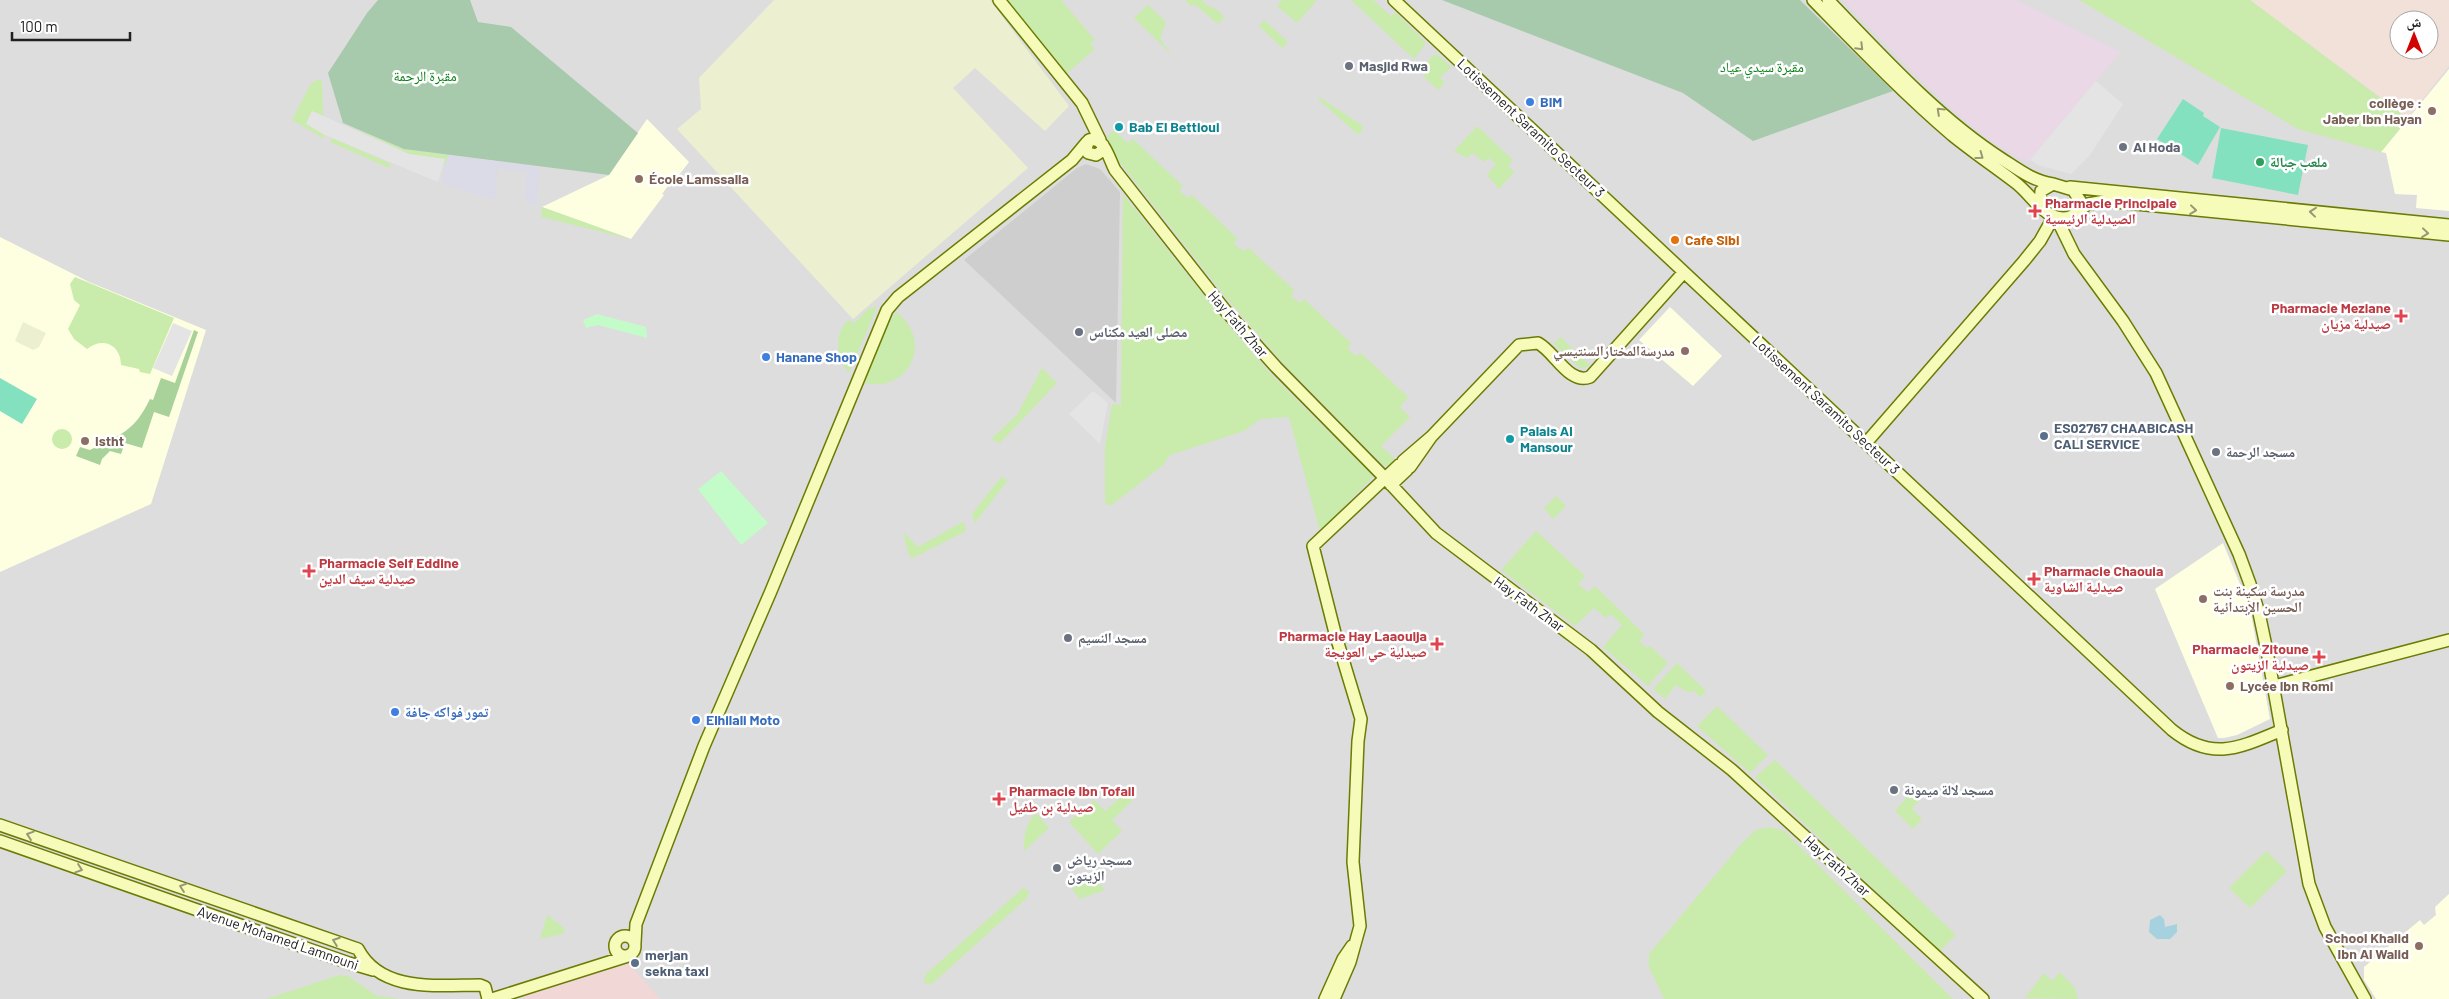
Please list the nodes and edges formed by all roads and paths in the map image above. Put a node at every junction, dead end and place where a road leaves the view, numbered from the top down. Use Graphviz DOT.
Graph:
graph roads {
  1 [pos="999,0"];
  2 [pos="1394,0"];
  3 [pos="1813,0"];
  4 [pos="1828,0"];
  5 [pos="1842,22"];
  6 [pos="1095,142"];
  7 [pos="1094,155"];
  8 [pos="1072,160"];
  9 [pos="1115,170"];
  10 [pos="2053,184"];
  11 [pos="2066,186"];
  12 [pos="2041,207"];
  13 [pos="2077,213"];
  14 [pos="2055,216"];
  15 [pos="2449,226"];
  16 [pos="2449,235"];
  17 [pos="2040,241"];
  18 [pos="2068,244"];
  19 [pos="2074,254"];
  20 [pos="1684,272"];
  21 [pos="1866,443"];
  22 [pos="1388,481"];
  23 [pos="2449,640"];
  24 [pos="2274,686"];
  25 [pos="2282,730"];
  26 [pos="0,825"];
  27 [pos="0,841"];
  28 [pos="636,924"];
  29 [pos="1358,936"];
  30 [pos="623,937"];
  31 [pos="634,943"];
  32 [pos="616,947"];
  33 [pos="628,956"];
  34 [pos="606,964"];
  35 [pos="373,970"];
  36 [pos="501,998"];
  37 [pos="488,999"];
  38 [pos="1325,999"];
  39 [pos="1334,999"];
  40 [pos="1983,999"];
  41 [pos="2365,999"];
  1 -- 6 [label="street"];
  2 -- 20 [label="street, Lotissement Saramito Secteur 3"];
  3 -- 5 [label="street"];
  4 -- 5 [label="street"];
  10 -- 5 [label="street, one-way"];
  5 -- 12 [label="street, one-way"];
  6 -- 7 [label="street"];
  6 -- 8 [label="street"];
  6 -- 9 [label="street"];
  7 -- 8 [label="street"];
  7 -- 9 [label="street"];
  8 -- 28 [label="street"];
  9 -- 22 [label="street, Hay Fath Zhar"];
  10 -- 11 [label="street"];
  10 -- 12 [label="street"];
  11 -- 13 [label="street"];
  15 -- 11 [label="street, one-way"];
  12 -- 14 [label="street"];
  12 -- 17 [label="street"];
  13 -- 14 [label="street"];
  13 -- 16 [label="street, one-way"];
  13 -- 19 [label="street"];
  14 -- 17 [label="street"];
  14 -- 18 [label="street"];
  17 -- 18 [label="street"];
  17 -- 21 [label="street"];
  18 -- 19 [label="street"];
  19 -- 24 [label="street"];
  20 -- 21 [label="street, Lotissement Saramito Secteur 3"];
  20 -- 22 [label="street"];
  21 -- 25 [label="street, Lotissement Saramito Secteur 3"];
  22 -- 29 [label="street"];
  22 -- 40 [label="street, Hay Fath Zhar"];
  23 -- 24 [label="street"];
  24 -- 25 [label="street"];
  25 -- 41 [label="street"];
  35 -- 26 [label="street, Avenue Mohamed Lamnouni, one-way"];
  27 -- 35 [label="street, Avenue Mohamed Lamnouni, one-way"];
  28 -- 30 [label="street"];
  28 -- 31 [label="street"];
  29 -- 38 [label="street"];
  29 -- 39 [label="street"];
  30 -- 31 [label="street"];
  30 -- 32 [label="street"];
  31 -- 33 [label="street"];
  32 -- 33 [label="street"];
  32 -- 34 [label="street"];
  33 -- 34 [label="street"];
  34 -- 36 [label="street"];
  35 -- 37 [label="street"];
}
